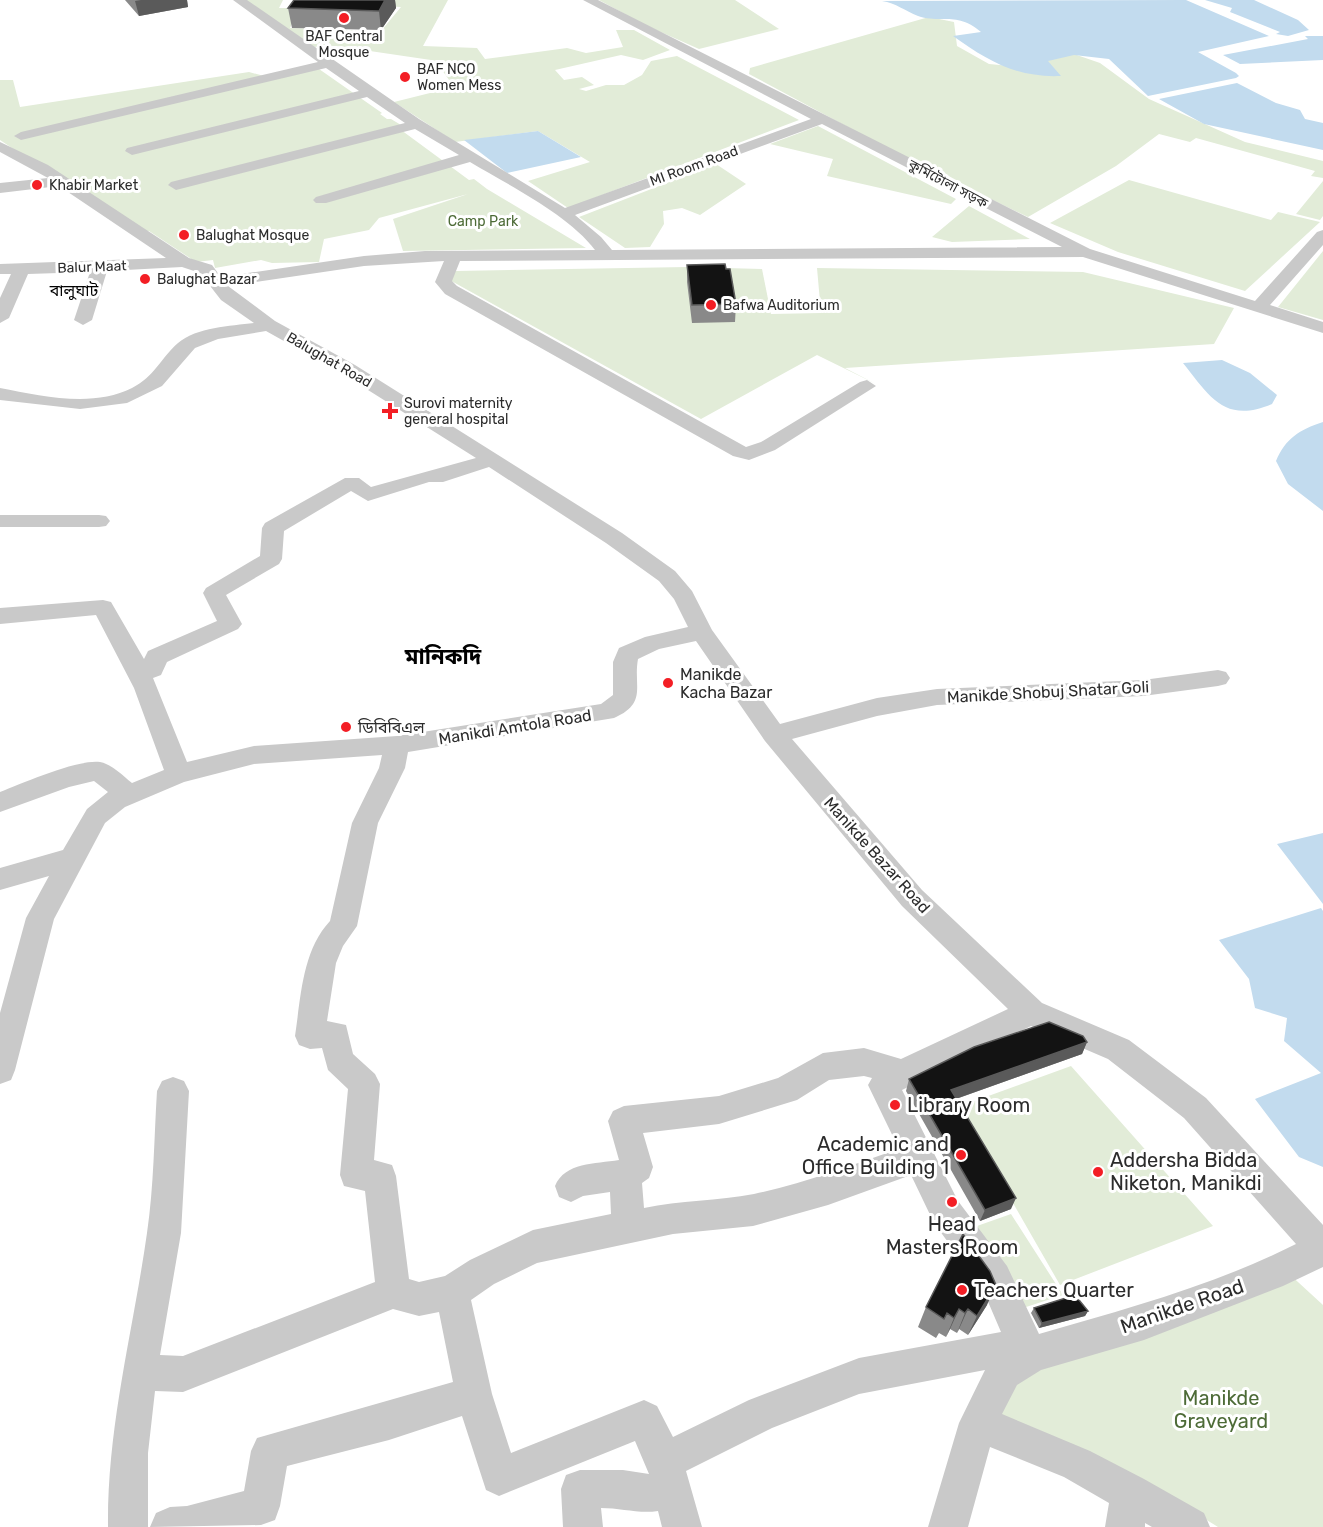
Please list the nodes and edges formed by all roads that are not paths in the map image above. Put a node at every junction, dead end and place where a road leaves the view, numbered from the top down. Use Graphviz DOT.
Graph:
graph roads {
  1 [pos="239,0"];
  2 [pos="589,0"];
  3 [pos="328,64"];
  4 [pos="370,92"];
  5 [pos="824,119"];
  6 [pos="417,124"];
  7 [pos="21,136"];
  8 [pos="0,146"];
  9 [pos="132,151"];
  10 [pos="473,156"];
  11 [pos="61,181"];
  12 [pos="176,185"];
  13 [pos="0,188"];
  14 [pos="321,200"];
  15 [pos="564,214"];
  16 [pos="1323,235"];
  17 [pos="1084,252"];
  18 [pos="607,255"];
  19 [pos="453,256"];
  20 [pos="183,262"];
  21 [pos="100,267"];
  22 [pos="22,268"];
  23 [pos="0,269"];
  24 [pos="216,283"];
  25 [pos="1258,308"];
  26 [pos="0,318"];
  27 [pos="83,320"];
  28 [pos="269,325"];
  29 [pos="1323,328"];
  30 [pos="867,386"];
  31 [pos="0,394"];
  32 [pos="491,460"];
  33 [pos="0,521"];
  34 [pos="99,521"];
  35 [pos="0,616"];
  36 [pos="702,632"];
  37 [pos="140,674"];
  38 [pos="1218,678"];
  39 [pos="774,735"];
  40 [pos="397,745"];
  41 [pos="178,774"];
  42 [pos="129,794"];
  43 [pos="0,802"];
  44 [pos="70,859"];
  45 [pos="0,879"];
  46 [pos="1031,1012"];
  47 [pos="0,1070"];
  48 [pos="902,1073"];
  49 [pos="173,1091"];
  50 [pos="919,1157"];
  51 [pos="625,1174"];
  52 [pos="1257,1174"];
  53 [pos="571,1186"];
  54 [pos="625,1230"];
  55 [pos="1322,1251"];
  56 [pos="393,1292"];
  57 [pos="452,1292"];
  58 [pos="1029,1350"];
  59 [pos="140,1373"];
  60 [pos="474,1394"];
  61 [pos="978,1423"];
  62 [pos="668,1475"];
  63 [pos="1128,1510"];
  64 [pos="128,1527"];
  65 [pos="170,1527"];
  66 [pos="583,1527"];
  67 [pos="682,1527"];
  68 [pos="948,1527"];
  69 [pos="1190,1527"];
  1 -- 3 [label="street"];
  2 -- 5 [label="street, কুর্মিটোলা সড়ক"];
  3 -- 4 [label="street"];
  3 -- 7 [label="street"];
  4 -- 6 [label="street"];
  4 -- 9 [label="street"];
  5 -- 15 [label="street, MI Room Road"];
  5 -- 17 [label="street, কুর্মিটোলা সড়ক"];
  6 -- 10 [label="street"];
  6 -- 12 [label="street"];
  8 -- 11 [label="street, Balughat Road"];
  10 -- 14 [label="street"];
  10 -- 15 [label="street"];
  11 -- 13 [label="street"];
  11 -- 20 [label="street, Balughat Road"];
  15 -- 18 [label="street"];
  16 -- 25 [label="street"];
  17 -- 18 [label="street"];
  17 -- 25 [label="street, কুর্মিটোলা সড়ক"];
  18 -- 19 [label="street"];
  19 -- 24 [label="street"];
  19 -- 30 [label="street"];
  20 -- 21 [label="street, Balur Maat"];
  20 -- 24 [label="street, Balughat Road"];
  21 -- 22 [label="street, Balur Maat"];
  21 -- 27 [label="street"];
  22 -- 23 [label="street, Balur Maat"];
  22 -- 26 [label="street"];
  24 -- 28 [label="street, Balughat Road"];
  25 -- 29 [label="street, কুর্মিটোলা সড়ক"];
  28 -- 31 [label="street"];
  28 -- 32 [label="street, Balughat Road"];
  32 -- 36 [label="street, Balughat Road"];
  32 -- 37 [label="street"];
  33 -- 34 [label="street"];
  35 -- 37 [label="street"];
  36 -- 39 [label="street, Manikde Bazar Road"];
  36 -- 40 [label="street, Manikdi Amtola Road"];
  37 -- 41 [label="street"];
  38 -- 39 [label="street, Manikde Shobuj Shatar Goli"];
  39 -- 46 [label="street, Manikde Bazar Road"];
  40 -- 41 [label="street, Manikdi Amtola Road"];
  40 -- 56 [label="street"];
  41 -- 42 [label="street, Manikdi Amtola Road"];
  42 -- 43 [label="street"];
  42 -- 44 [label="street, Manikdi Amtola Road"];
  44 -- 45 [label="street"];
  44 -- 47 [label="street, Manikdi Amtola Road"];
  46 -- 48 [label="street"];
  46 -- 52 [label="street, Manikde Bazar Road"];
  48 -- 50 [label="street"];
  48 -- 51 [label="street"];
  49 -- 59 [label="street"];
  50 -- 54 [label="street"];
  50 -- 58 [label="street"];
  51 -- 53 [label="street"];
  51 -- 54 [label="street"];
  52 -- 55 [label="street, Manikde Road"];
  54 -- 57 [label="street"];
  55 -- 58 [label="street, Manikde Road"];
  56 -- 57 [label="street"];
  56 -- 59 [label="street"];
  57 -- 60 [label="street"];
  58 -- 61 [label="street, Manikde Road"];
  58 -- 62 [label="street"];
  59 -- 64 [label="street"];
  60 -- 62 [label="street"];
  60 -- 65 [label="street"];
  61 -- 63 [label="street"];
  61 -- 68 [label="street, Manikde Road"];
  62 -- 66 [label="street"];
  62 -- 67 [label="street"];
  63 -- 69 [label="street"];
}
